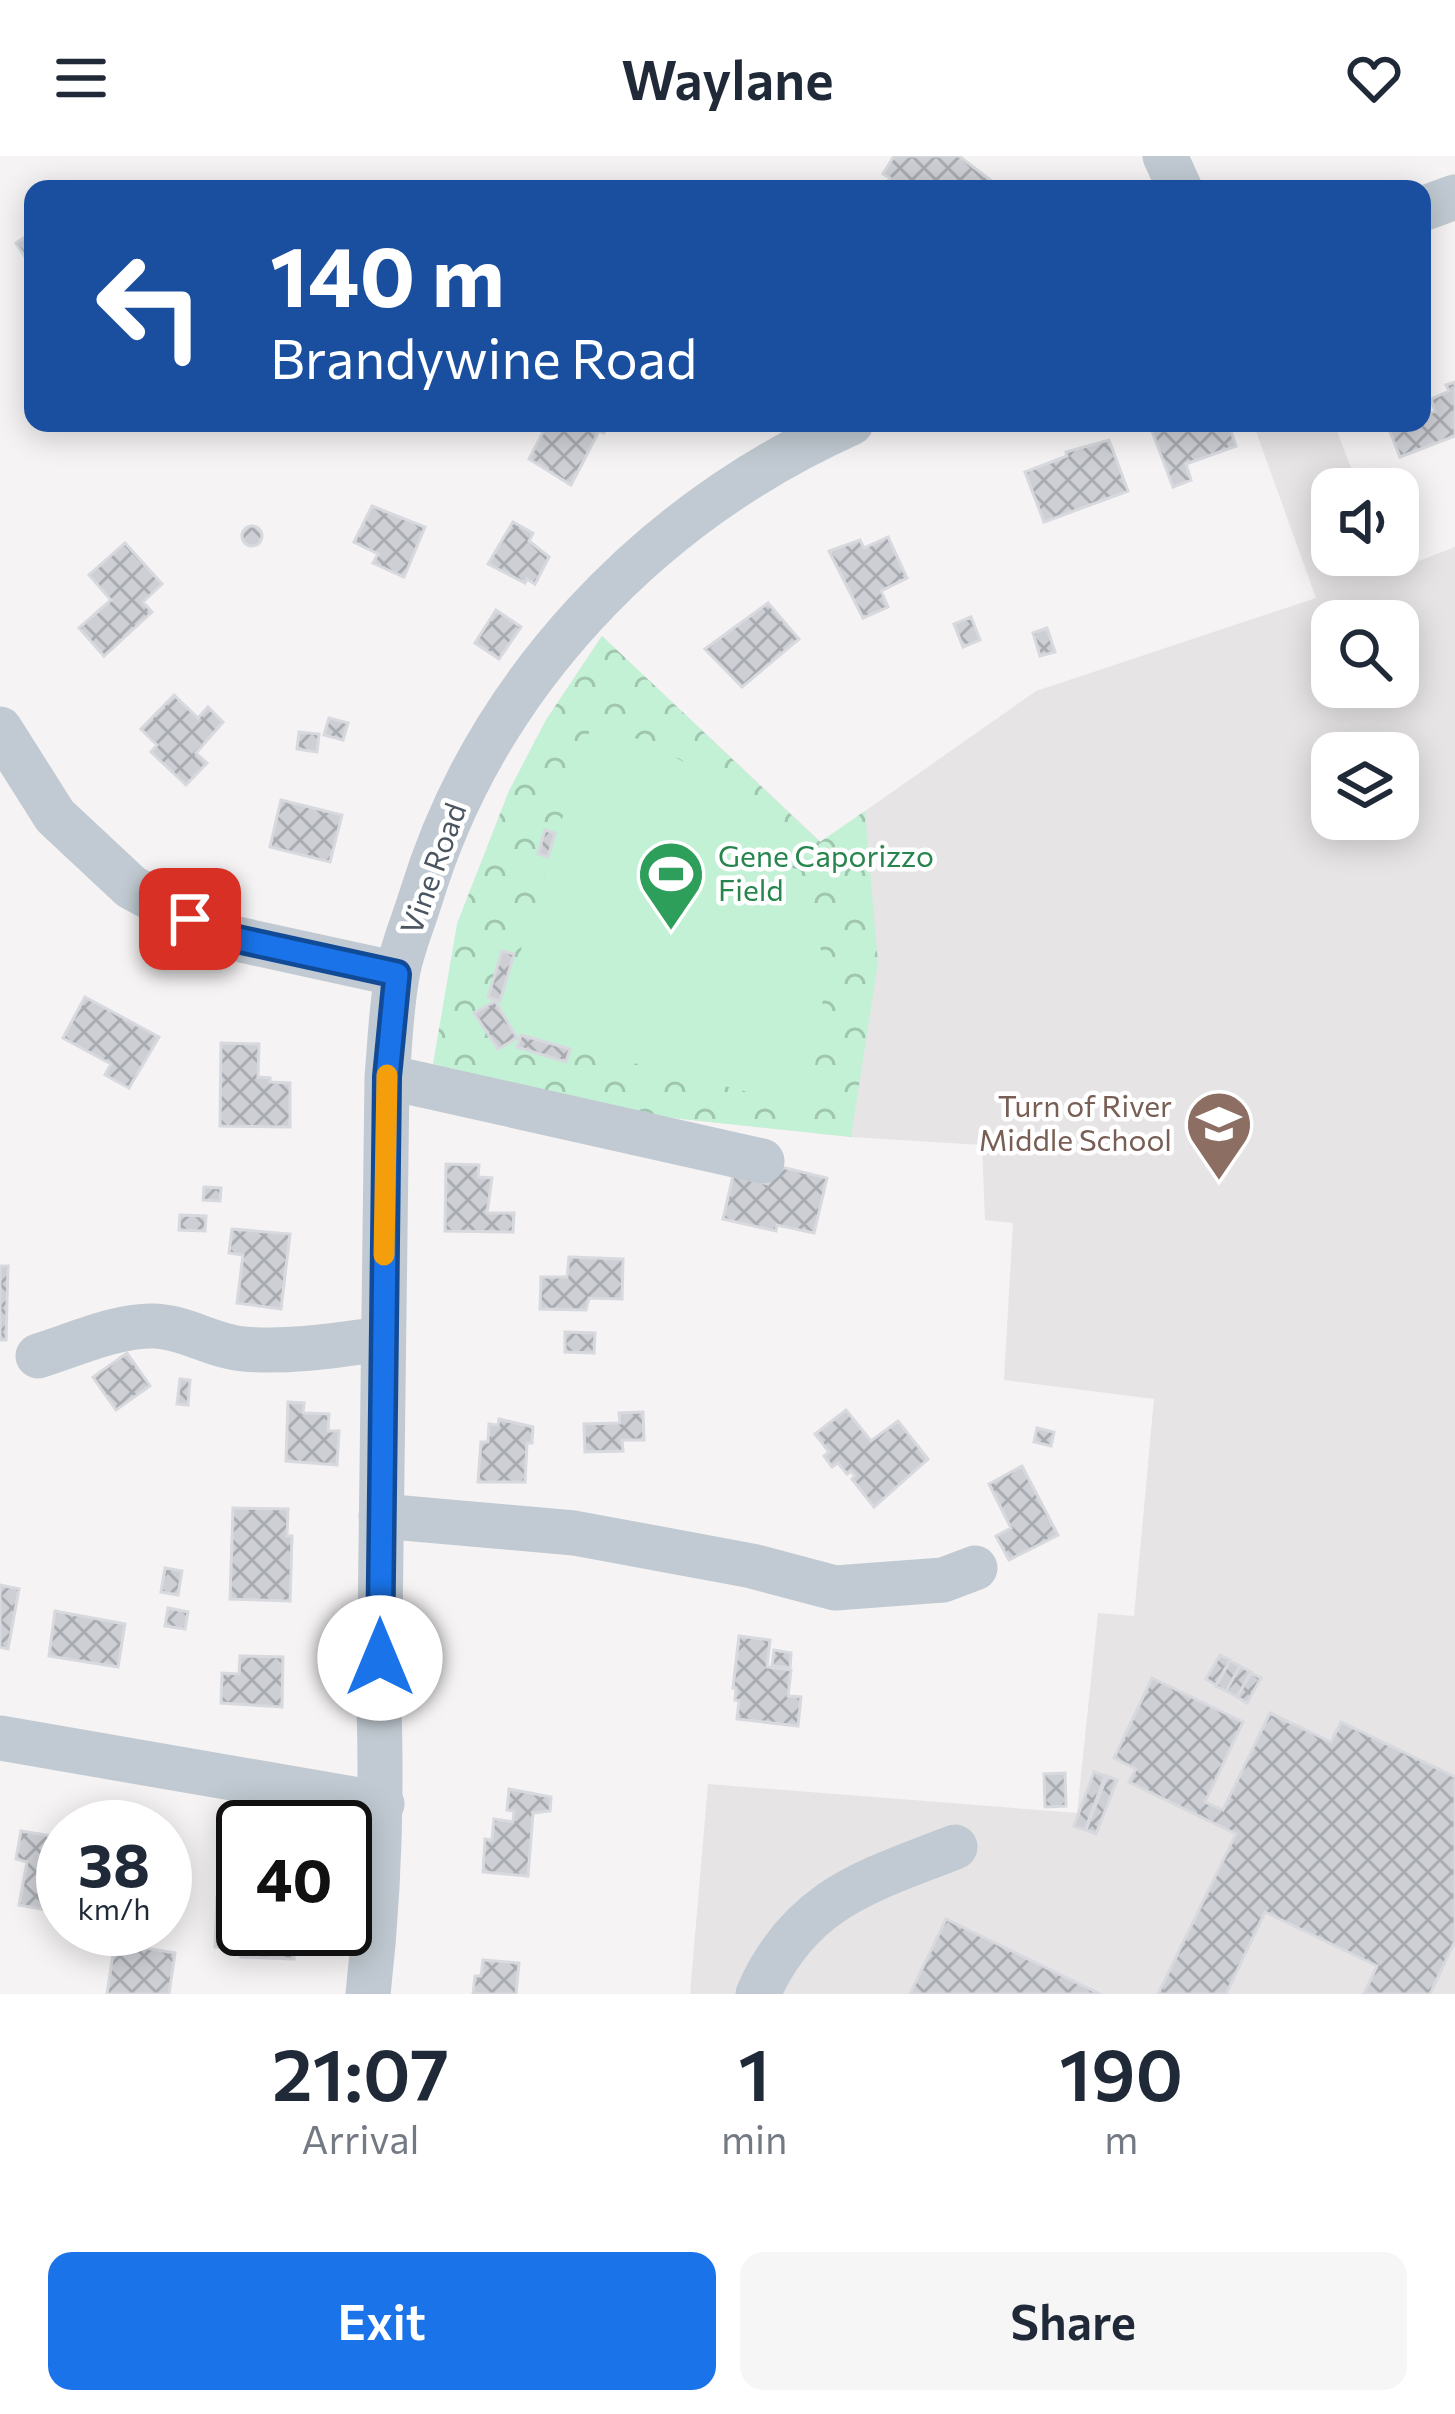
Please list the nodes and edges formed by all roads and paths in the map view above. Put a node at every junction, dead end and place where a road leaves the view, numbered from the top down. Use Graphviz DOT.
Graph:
graph roads {
  1 [pos="792,433"];
  2 [pos="0,729"];
  3 [pos="397,974"];
  4 [pos="387,1077"];
  5 [pos="762,1161"];
  6 [pos="382,1339"];
  7 [pos="38,1356"];
  8 [pos="381,1516"];
  9 [pos="975,1568"];
  10 [pos="0,1738"];
  11 [pos="382,1804"];
  12 [pos="955,1847"];
  13 [pos="368,1994"];
  14 [pos="758,1994"];
  1 -- 3 [label="street, Vine Road"];
  2 -- 3 [label="street"];
  3 -- 4 [label="street, Vine Road"];
  4 -- 5 [label="street"];
  4 -- 6 [label="street, Vine Road"];
  6 -- 7 [label="street"];
  6 -- 8 [label="street, Vine Road"];
  8 -- 9 [label="street"];
  8 -- 11 [label="street, Vine Road"];
  10 -- 11 [label="street"];
  11 -- 13 [label="street, Vine Road"];
  12 -- 14 [label="street"];
}
